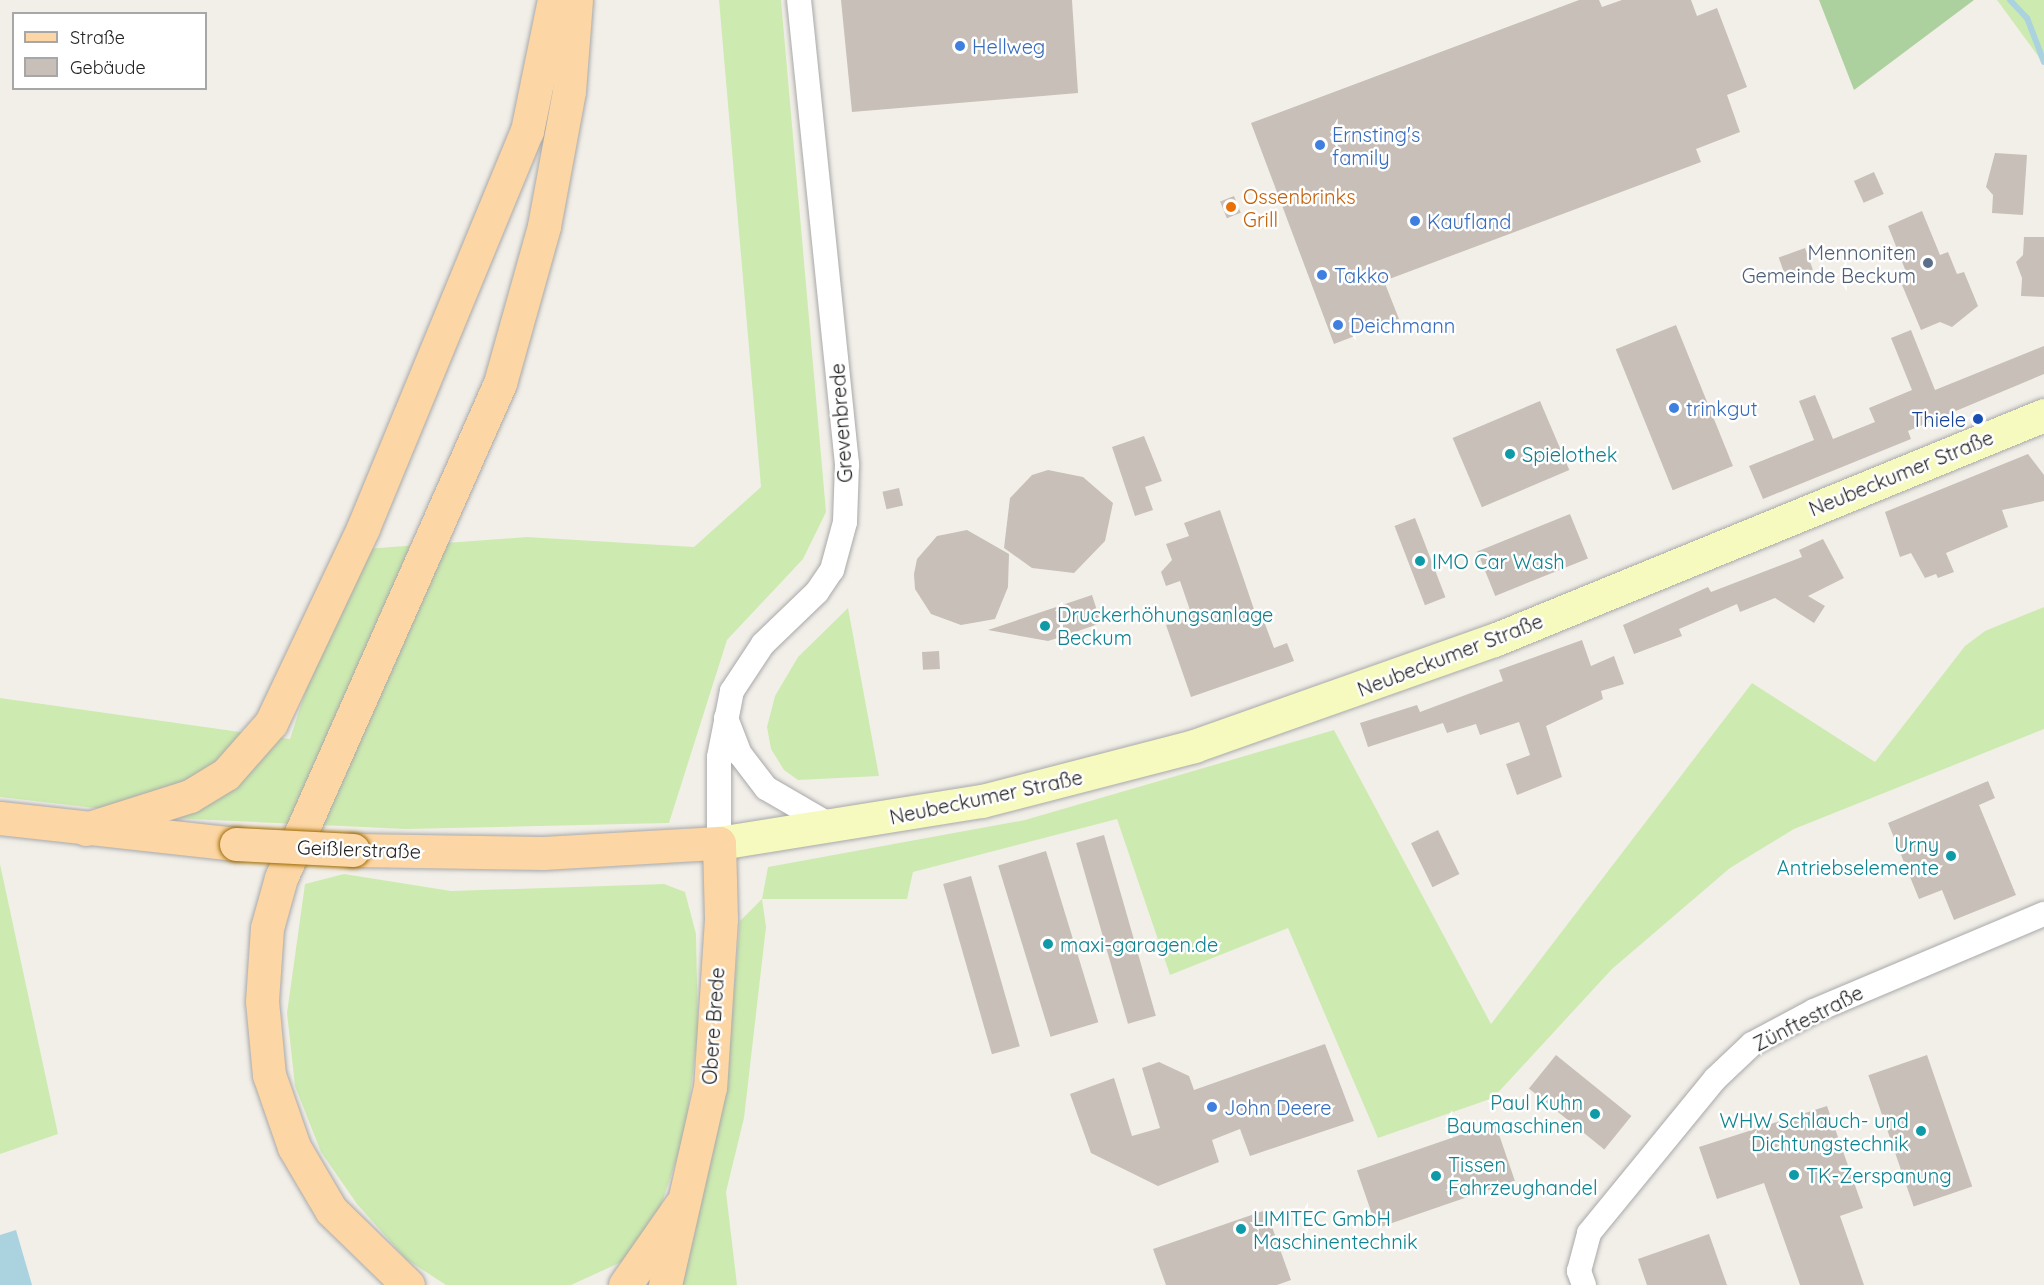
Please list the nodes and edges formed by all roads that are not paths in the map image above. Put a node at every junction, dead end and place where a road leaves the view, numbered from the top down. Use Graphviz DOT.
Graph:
graph roads {
  1 [pos="554,0"];
  2 [pos="576,0"];
  3 [pos="799,0"];
  4 [pos="2044,415"];
  5 [pos="726,718"];
  6 [pos="0,818"];
  7 [pos="835,828"];
  8 [pos="86,829"];
  9 [pos="719,843"];
  10 [pos="2044,914"];
  11 [pos="680,1206"];
  12 [pos="408,1285"];
  13 [pos="625,1285"];
  14 [pos="665,1285"];
  15 [pos="1584,1285"];
  1 -- 8 [label="main road"];
  2 -- 12 [label="main road"];
  3 -- 5 [label="street, Grevenbrede"];
  4 -- 7 [label="main road, Neubeckumer Straße"];
  5 -- 7 [label="street"];
  5 -- 9 [label="street, Grevenbrede"];
  6 -- 8 [label="main road, Geißlerstraße"];
  7 -- 9 [label="main road, Neubeckumer Straße"];
  8 -- 9 [label="main road, Geißlerstraße, bridge"];
  9 -- 11 [label="main road, Obere Brede"];
  10 -- 15 [label="street, Zünftestraße"];
  11 -- 13 [label="main road, Obere Brede"];
  11 -- 14 [label="main road, Obere Brede"];
}
